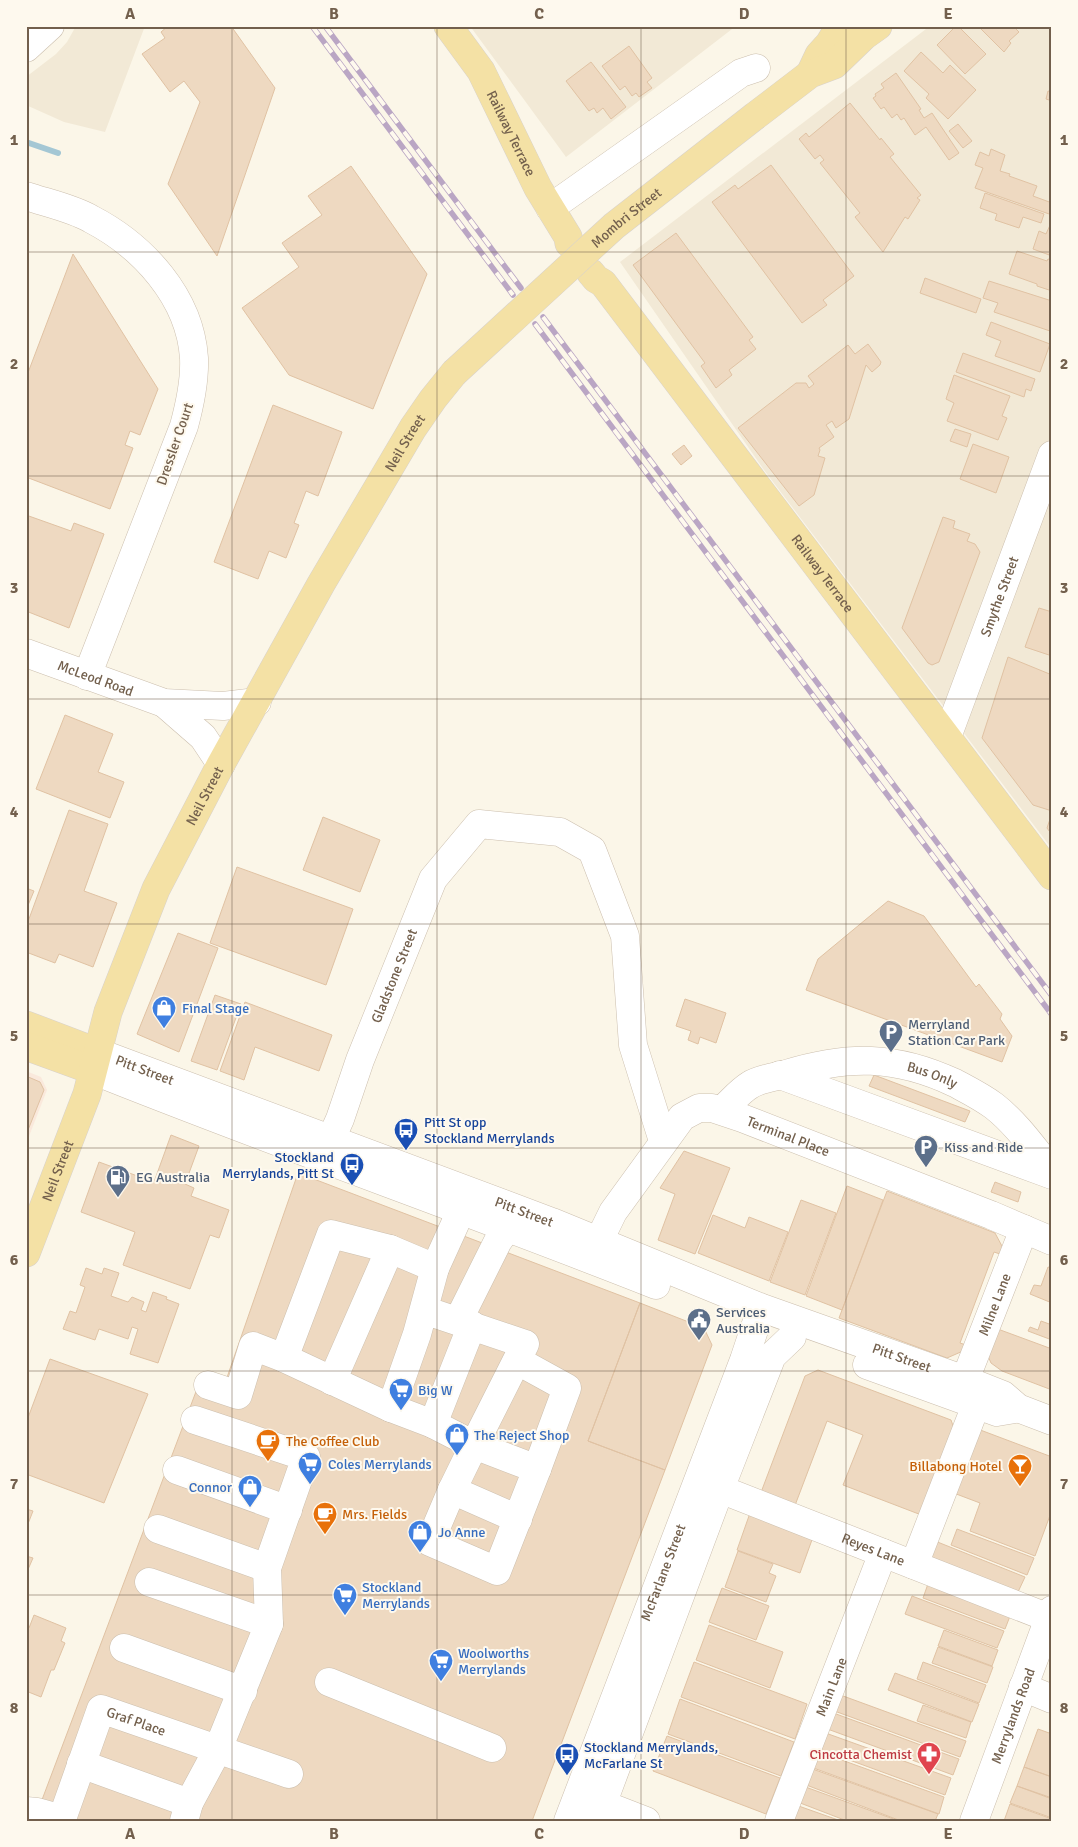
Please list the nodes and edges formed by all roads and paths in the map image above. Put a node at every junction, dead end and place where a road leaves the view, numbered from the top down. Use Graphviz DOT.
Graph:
graph roads {
  1 [pos="50,26"];
  2 [pos="448,26"];
  3 [pos="840,26"];
  4 [pos="878,26"];
  5 [pos="26,48"];
  6 [pos="756,68"];
  7 [pos="810,74"];
  8 [pos="26,196"];
  9 [pos="550,208"];
  10 [pos="569,243"];
  11 [pos="591,273"];
  12 [pos="454,373"];
  13 [pos="1052,455"];
  14 [pos="26,653"];
  15 [pos="87,676"];
  16 [pos="257,702"];
  17 [pos="164,703"];
  18 [pos="947,737"];
  19 [pos="221,764"];
  20 [pos="1052,876"];
  21 [pos="26,1024"];
  22 [pos="26,1046"];
  23 [pos="94,1061"];
  24 [pos="780,1076"];
  25 [pos="722,1110"];
  26 [pos="331,1139"];
  27 [pos="663,1141"];
  28 [pos="1052,1171"];
  29 [pos="1052,1175"];
  30 [pos="459,1210"];
  31 [pos="508,1227"];
  32 [pos="1024,1229"];
  33 [pos="1052,1241"];
  34 [pos="390,1249"];
  35 [pos="594,1249"];
  36 [pos="26,1253"];
  37 [pos="435,1268"];
  38 [pos="424,1310"];
  39 [pos="465,1323"];
  40 [pos="756,1324"];
  41 [pos="792,1337"];
  42 [pos="284,1358"];
  43 [pos="518,1361"];
  44 [pos="966,1380"];
  45 [pos="332,1381"];
  46 [pos="208,1385"];
  47 [pos="976,1405"];
  48 [pos="391,1408"];
  49 [pos="1018,1408"];
  50 [pos="195,1420"];
  51 [pos="1052,1421"];
  52 [pos="433,1424"];
  53 [pos="474,1445"];
  54 [pos="538,1469"];
  55 [pos="177,1470"];
  56 [pos="709,1485"];
  57 [pos="452,1490"];
  58 [pos="288,1510"];
  59 [pos="518,1519"];
  60 [pos="158,1530"];
  61 [pos="883,1552"];
  62 [pos="914,1565"];
  63 [pos="267,1568"];
  64 [pos="150,1582"];
  65 [pos="1050,1614"];
  66 [pos="269,1624"];
  67 [pos="124,1648"];
  68 [pos="329,1682"];
  69 [pos="1023,1687"];
  70 [pos="243,1691"];
  71 [pos="1052,1698"];
  72 [pos="492,1748"];
  73 [pos="218,1750"];
  74 [pos="81,1764"];
  75 [pos="289,1774"];
  76 [pos="592,1806"];
  77 [pos="26,1811"];
  78 [pos="187,1812"];
  79 [pos="62,1820"];
  80 [pos="568,1821"];
  81 [pos="646,1821"];
  82 [pos="779,1821"];
  83 [pos="974,1821"];
  1 -- 5 [label="street"];
  2 -- 9 [label="main road, Railway Terrace"];
  3 -- 7 [label="main road, Mombri Street"];
  4 -- 7 [label="main road, Mombri Street"];
  6 -- 9 [label="street"];
  7 -- 12 [label="main road, Mombri Street, bridge"];
  8 -- 15 [label="street, Dressler Court"];
  9 -- 10 [label="main road, Railway Terrace"];
  11 -- 18 [label="main road, Railway Terrace"];
  12 -- 16 [label="main road, Neil Street"];
  13 -- 18 [label="street, Smythe Street"];
  14 -- 15 [label="street, McLeod Road"];
  15 -- 17 [label="street, McLeod Road"];
  16 -- 17 [label="street, McLeod Road"];
  16 -- 19 [label="main road, Neil Street"];
  17 -- 19 [label="street, McLeod Road"];
  18 -- 20 [label="main road, Railway Terrace"];
  19 -- 23 [label="main road, Neil Street"];
  21 -- 23 [label="main road, Pitt Street"];
  22 -- 23 [label="main road, Pitt Street"];
  23 -- 26 [label="street, Pitt Street"];
  23 -- 30 [label="street, Pitt Street"];
  23 -- 36 [label="main road, Neil Street"];
  24 -- 25 [label="street, Bus Only"];
  24 -- 28 [label="street, Bus Only"];
  24 -- 29 [label="street"];
  25 -- 27 [label="street, Terminal Place"];
  25 -- 32 [label="street, Terminal Place"];
  26 -- 27 [label="street, Gladstone Street"];
  26 -- 35 [label="street, Pitt Street"];
  27 -- 35 [label="street, Terminal Place"];
  30 -- 31 [label="street, Pitt Street"];
  30 -- 37 [label="street"];
  31 -- 35 [label="street, Pitt Street"];
  31 -- 39 [label="street"];
  32 -- 33 [label="street, Terminal Place"];
  32 -- 44 [label="street, Milne Lane"];
  34 -- 37 [label="street"];
  34 -- 42 [label="street"];
  34 -- 45 [label="street"];
  35 -- 40 [label="street, Pitt Street"];
  35 -- 44 [label="street, Pitt Street"];
  37 -- 38 [label="street"];
  38 -- 39 [label="street"];
  38 -- 48 [label="street"];
  39 -- 43 [label="street"];
  39 -- 52 [label="street"];
  40 -- 41 [label="street, Pitt Street"];
  40 -- 56 [label="street, McFarlane Street"];
  41 -- 47 [label="street, Pitt Street"];
  41 -- 56 [label="street, McFarlane Street"];
  42 -- 45 [label="street"];
  42 -- 46 [label="street"];
  43 -- 53 [label="street"];
  43 -- 54 [label="street"];
  44 -- 49 [label="street, Pitt Street"];
  45 -- 48 [label="street"];
  47 -- 49 [label="street, Pitt Street"];
  47 -- 62 [label="street"];
  48 -- 52 [label="street"];
  49 -- 51 [label="street, Pitt Street"];
  50 -- 58 [label="street"];
  52 -- 53 [label="street"];
  53 -- 54 [label="street"];
  53 -- 57 [label="street"];
  54 -- 59 [label="street"];
  55 -- 58 [label="street"];
  56 -- 61 [label="street, Reyes Lane"];
  56 -- 76 [label="street, McFarlane Street"];
  57 -- 59 [label="street"];
  57 -- 59 [label="street"];
  58 -- 63 [label="street"];
  60 -- 63 [label="street"];
  61 -- 62 [label="street, Reyes Lane"];
  61 -- 82 [label="street, Main Lane"];
  62 -- 65 [label="street, Reyes Lane"];
  63 -- 66 [label="street"];
  64 -- 66 [label="street"];
  65 -- 69 [label="street, Merrylands Road"];
  66 -- 70 [label="street"];
  67 -- 70 [label="street"];
  68 -- 72 [label="street"];
  69 -- 71 [label="street"];
  69 -- 83 [label="street, Merrylands Road"];
  70 -- 73 [label="street"];
  73 -- 74 [label="street, Graf Place"];
  73 -- 75 [label="street, Graf Place"];
  73 -- 78 [label="street"];
  74 -- 78 [label="street"];
  74 -- 79 [label="street, Graf Place"];
  76 -- 80 [label="street, McFarlane Street"];
  76 -- 81 [label="street"];
  77 -- 79 [label="street, Graf Place"];
}
